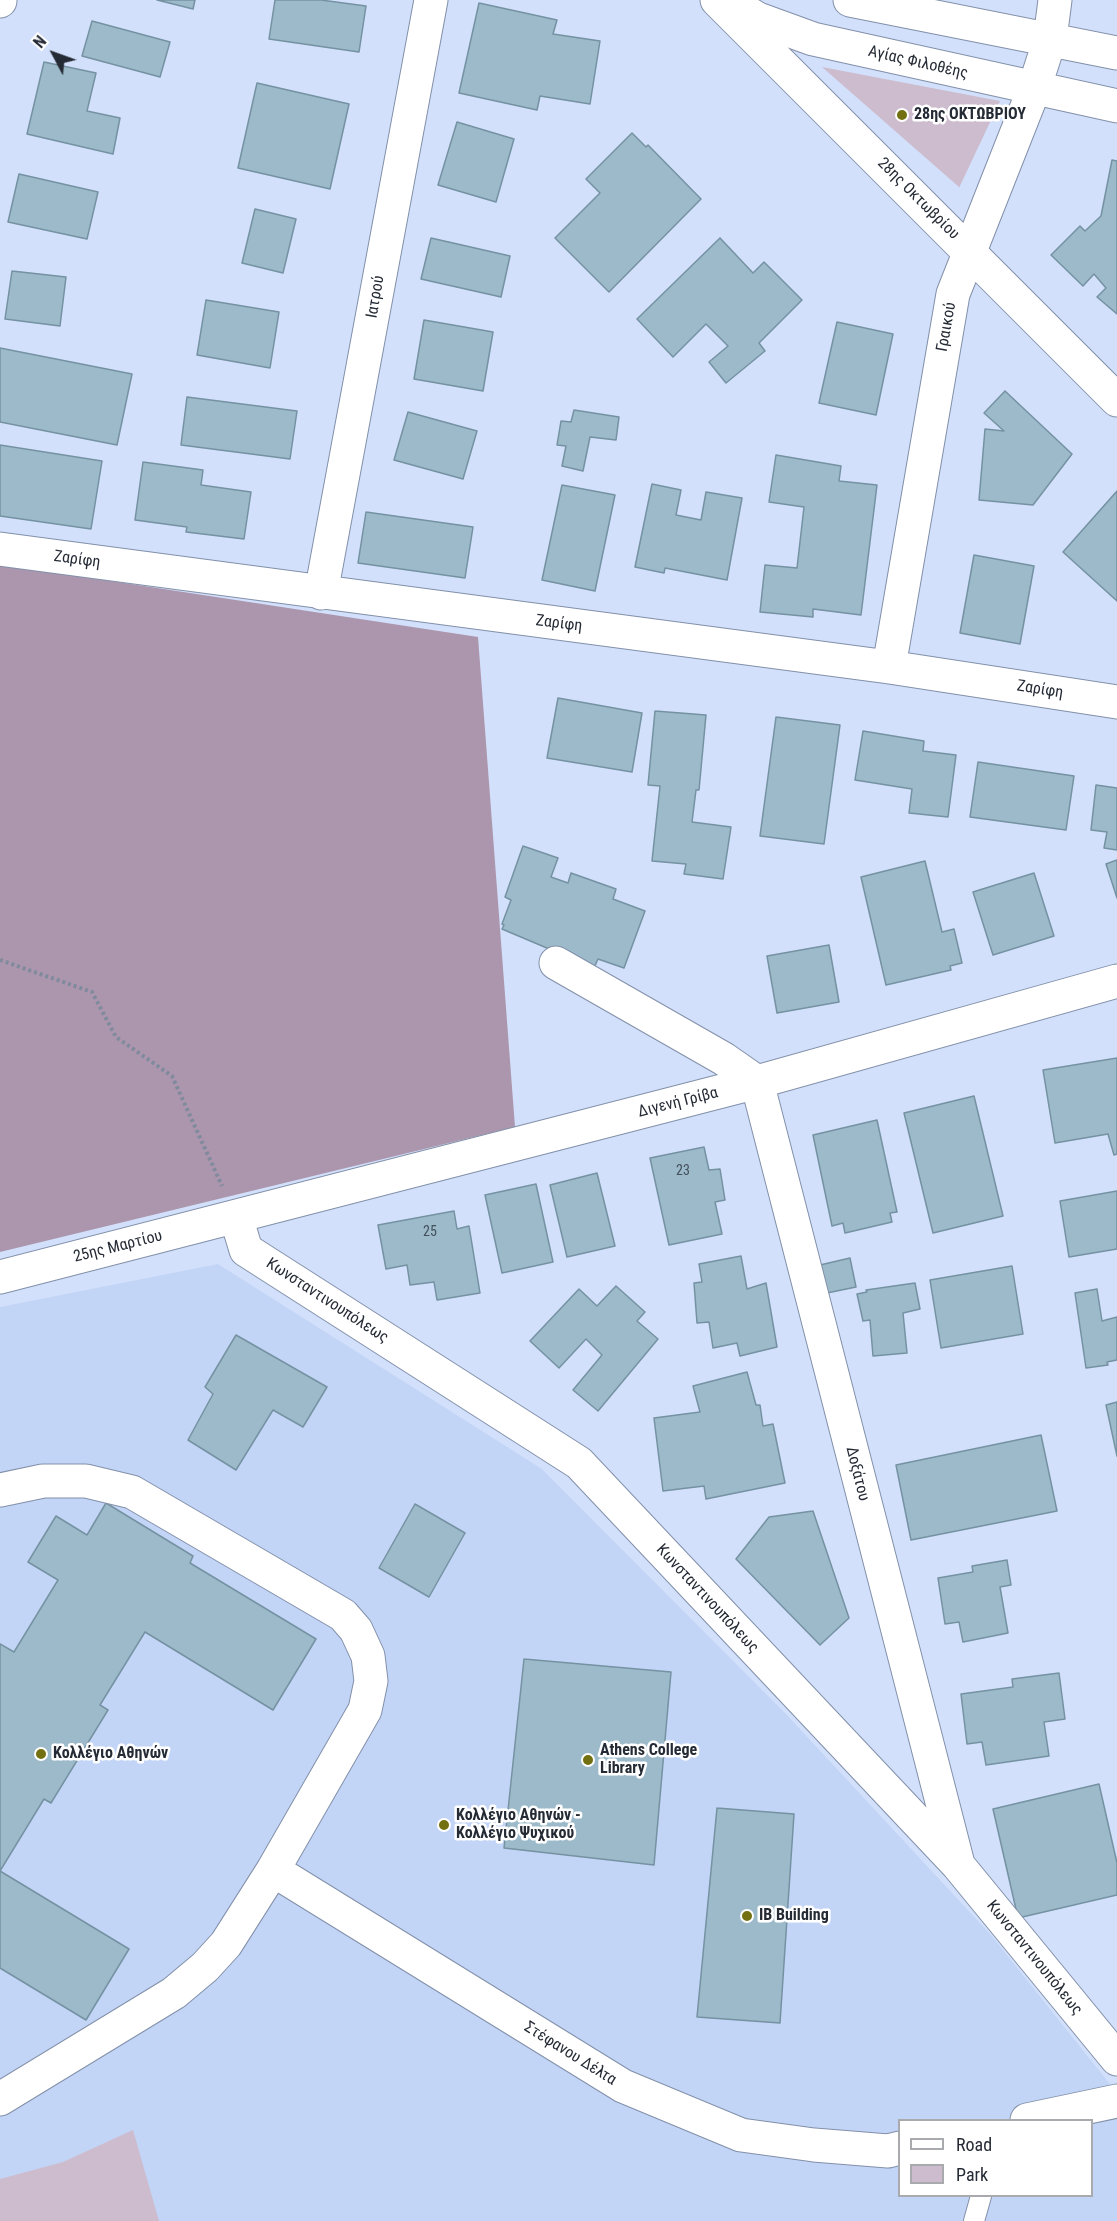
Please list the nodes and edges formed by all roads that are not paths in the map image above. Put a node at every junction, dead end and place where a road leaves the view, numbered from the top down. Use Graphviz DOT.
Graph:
graph roads {
  1 [pos="431,0"];
  2 [pos="717,0"];
  3 [pos="725,0"];
  4 [pos="850,0"];
  5 [pos="1055,0"];
  6 [pos="1050,39"];
  7 [pos="1117,53"];
  8 [pos="1034,89"];
  9 [pos="1117,106"];
  10 [pos="969,250"];
  11 [pos="1117,400"];
  12 [pos="0,549"];
  13 [pos="321,593"];
  14 [pos="889,667"];
  15 [pos="1117,702"];
  16 [pos="556,963"];
  17 [pos="1117,981"];
  18 [pos="757,1082"];
  19 [pos="236,1217"];
  20 [pos="0,1277"];
  21 [pos="0,1490"];
  22 [pos="958,1865"];
  23 [pos="273,1870"];
  24 [pos="1117,2059"];
  25 [pos="0,2099"];
  26 [pos="1117,2101"];
  27 [pos="1036,2119"];
  28 [pos="898,2148"];
  29 [pos="981,2197"];
  30 [pos="974,2221"];
  1 -- 13 [label="street, Ιατρού"];
  2 -- 10 [label="street, 28ης Οκτωβρίου"];
  3 -- 8 [label="street, Αγίας Φιλοθέης"];
  4 -- 6 [label="street"];
  5 -- 6 [label="street, Γραικού"];
  6 -- 7 [label="street"];
  6 -- 8 [label="street, Γραικού"];
  8 -- 9 [label="street, Αγίας Φιλοθέης"];
  8 -- 10 [label="street, Γραικού"];
  10 -- 11 [label="street, 28ης Οκτωβρίου"];
  10 -- 14 [label="street, Γραικού"];
  12 -- 13 [label="street, Ζαρίφη"];
  13 -- 14 [label="street, Ζαρίφη"];
  14 -- 15 [label="street, Ζαρίφη"];
  16 -- 18 [label="street"];
  17 -- 18 [label="street, Διγενή Γρίβα"];
  18 -- 19 [label="street, Διγενή Γρίβα"];
  18 -- 22 [label="street, Δοξάτου"];
  19 -- 20 [label="street, 25ης Μαρτίου"];
  19 -- 22 [label="street, Κωνσταντινουπόλεως"];
  21 -- 23 [label="street"];
  22 -- 24 [label="street, Κωνσταντινουπόλεως"];
  23 -- 25 [label="street"];
  23 -- 28 [label="street, Στέφανου Δέλτα"];
  26 -- 27 [label="street"];
  29 -- 30 [label="lane"];
}
